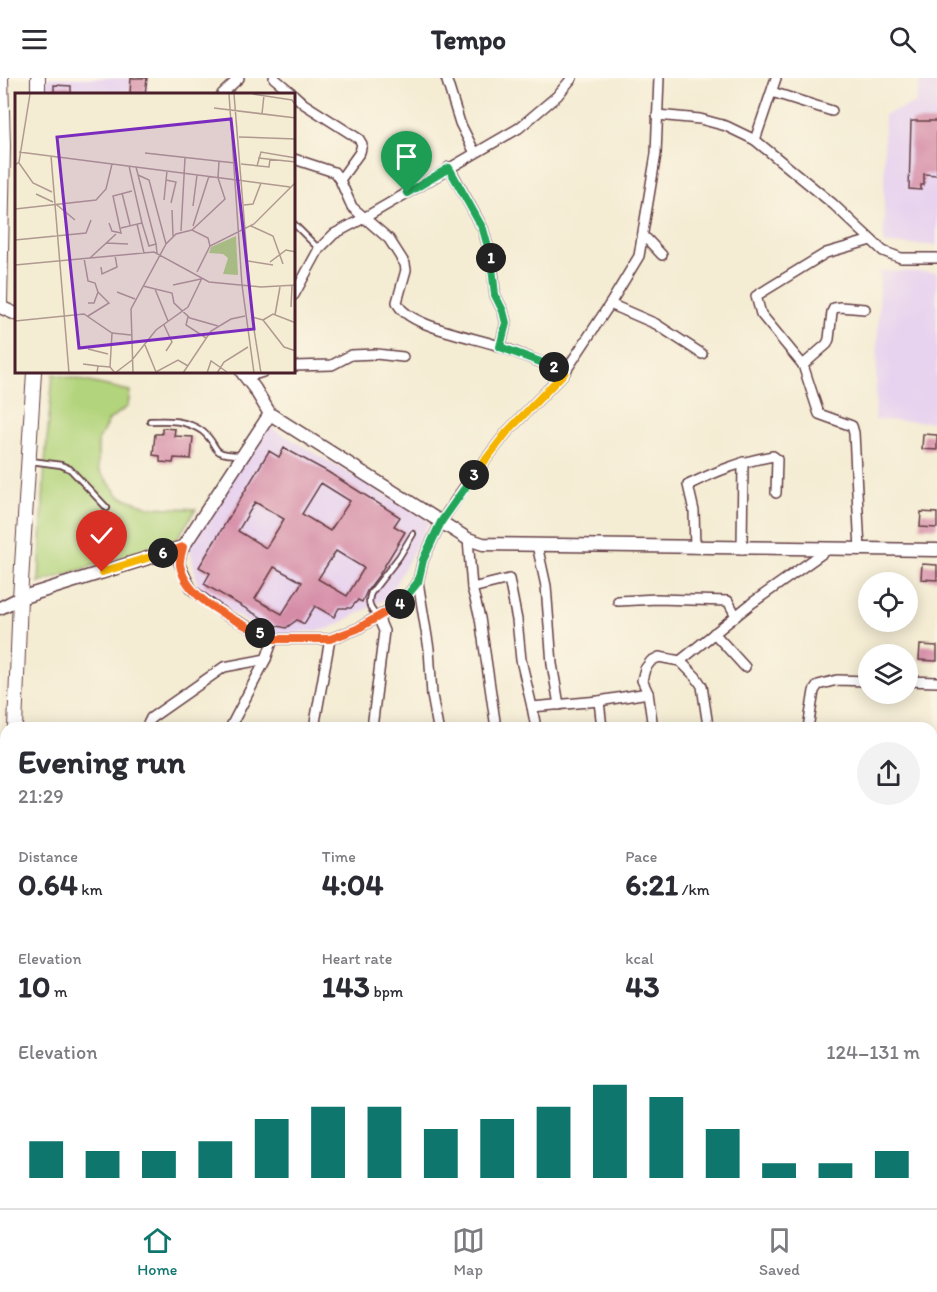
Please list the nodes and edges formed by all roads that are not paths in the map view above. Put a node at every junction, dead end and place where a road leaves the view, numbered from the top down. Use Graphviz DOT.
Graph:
graph roads {
  1 [pos="2,78"];
  2 [pos="239,78"];
  3 [pos="274,78"];
  4 [pos="446,78"];
  5 [pos="572,78"];
  6 [pos="659,78"];
  7 [pos="776,78"];
  8 [pos="771,92"];
  9 [pos="223,93"];
  10 [pos="291,93"];
  11 [pos="296,97"];
  12 [pos="832,111"];
  13 [pos="657,115"];
  14 [pos="755,140"];
  15 [pos="2,146"];
  16 [pos="475,153"];
  17 [pos="296,160"];
  18 [pos="449,168"];
  19 [pos="340,180"];
  20 [pos="364,218"];
  21 [pos="296,226"];
  22 [pos="642,239"];
  23 [pos="871,240"];
  24 [pos="319,249"];
  25 [pos="663,255"];
  26 [pos="937,258"];
  27 [pos="296,291"];
  28 [pos="610,304"];
  29 [pos="0,307"];
  30 [pos="865,309"];
  31 [pos="15,314"];
  32 [pos="500,347"];
  33 [pos="702,354"];
  34 [pos="403,357"];
  35 [pos="803,365"];
  36 [pos="296,366"];
  37 [pos="565,372"];
  38 [pos="34,374"];
  39 [pos="246,374"];
  40 [pos="270,414"];
  41 [pos="150,421"];
  42 [pos="243,455"];
  43 [pos="28,461"];
  44 [pos="743,462"];
  45 [pos="776,493"];
  46 [pos="107,508"];
  47 [pos="441,522"];
  48 [pos="413,534"];
  49 [pos="468,539"];
  50 [pos="537,545"];
  51 [pos="183,547"];
  52 [pos="695,548"];
  53 [pos="742,549"];
  54 [pos="826,550"];
  55 [pos="860,550"];
  56 [pos="937,550"];
  57 [pos="418,582"];
  58 [pos="472,588"];
  59 [pos="20,598"];
  60 [pos="618,601"];
  61 [pos="0,608"];
  62 [pos="378,616"];
  63 [pos="736,616"];
  64 [pos="714,633"];
  65 [pos="273,639"];
  66 [pos="330,639"];
  67 [pos="266,659"];
  68 [pos="680,661"];
  69 [pos="744,667"];
  70 [pos="858,681"];
  71 [pos="918,681"];
  72 [pos="937,682"];
  73 [pos="648,693"];
  74 [pos="598,701"];
  75 [pos="559,705"];
  76 [pos="532,707"];
  77 [pos="15,722"];
  78 [pos="149,722"];
  79 [pos="233,722"];
  80 [pos="315,722"];
  81 [pos="373,722"];
  82 [pos="437,722"];
  83 [pos="495,722"];
  84 [pos="535,722"];
  85 [pos="601,722"];
  86 [pos="652,722"];
  87 [pos="707,722"];
  88 [pos="809,722"];
  1 -- 15 [label="main road"];
  2 -- 9 [label="street"];
  3 -- 10 [label="street"];
  4 -- 16 [label="street"];
  5 -- 16 [label="street"];
  6 -- 13 [label="street"];
  7 -- 8 [label="street"];
  8 -- 12 [label="street"];
  8 -- 14 [label="street"];
  11 -- 19 [label="street"];
  13 -- 14 [label="street"];
  13 -- 22 [label="street"];
  14 -- 23 [label="street"];
  15 -- 29 [label="main road"];
  16 -- 18 [label="street"];
  17 -- 19 [label="street"];
  18 -- 20 [label="street"];
  18 -- 32 [label="street"];
  19 -- 20 [label="street"];
  20 -- 24 [label="street"];
  20 -- 32 [label="street"];
  21 -- 24 [label="lane"];
  22 -- 25 [label="street"];
  22 -- 28 [label="street"];
  23 -- 26 [label="street"];
  23 -- 35 [label="street"];
  24 -- 27 [label="street"];
  28 -- 33 [label="street"];
  28 -- 37 [label="street"];
  29 -- 31 [label="street"];
  30 -- 35 [label="street"];
  32 -- 37 [label="street"];
  34 -- 36 [label="street"];
  35 -- 55 [label="street"];
  37 -- 47 [label="street"];
  38 -- 43 [label="main road"];
  39 -- 40 [label="street"];
  40 -- 42 [label="street"];
  40 -- 47 [label="street"];
  41 -- 42 [label="lane"];
  42 -- 51 [label="street"];
  43 -- 46 [label="lane"];
  43 -- 59 [label="main road"];
  44 -- 45 [label="street"];
  44 -- 52 [label="street"];
  44 -- 53 [label="street"];
  47 -- 49 [label="street"];
  47 -- 57 [label="street"];
  48 -- 62 [label="lane"];
  49 -- 50 [label="street"];
  49 -- 58 [label="street"];
  50 -- 52 [label="street"];
  50 -- 75 [label="street"];
  51 -- 59 [label="street"];
  51 -- 65 [label="street"];
  52 -- 53 [label="street"];
  53 -- 54 [label="street"];
  54 -- 55 [label="street"];
  54 -- 63 [label="street"];
  55 -- 56 [label="street"];
  57 -- 62 [label="street"];
  57 -- 82 [label="street"];
  58 -- 76 [label="street"];
  58 -- 83 [label="street"];
  59 -- 61 [label="street"];
  59 -- 77 [label="main road"];
  60 -- 63 [label="street"];
  62 -- 66 [label="street"];
  62 -- 81 [label="street"];
  63 -- 64 [label="street"];
  64 -- 68 [label="street"];
  64 -- 69 [label="street"];
  65 -- 66 [label="street"];
  65 -- 67 [label="street"];
  66 -- 80 [label="street"];
  67 -- 78 [label="street"];
  67 -- 79 [label="street"];
  68 -- 73 [label="street"];
  68 -- 87 [label="street"];
  70 -- 88 [label="street"];
  71 -- 72 [label="street"];
  73 -- 74 [label="street"];
  73 -- 86 [label="street"];
  74 -- 75 [label="street"];
  74 -- 85 [label="street"];
  75 -- 76 [label="street"];
  76 -- 84 [label="street"];
}
